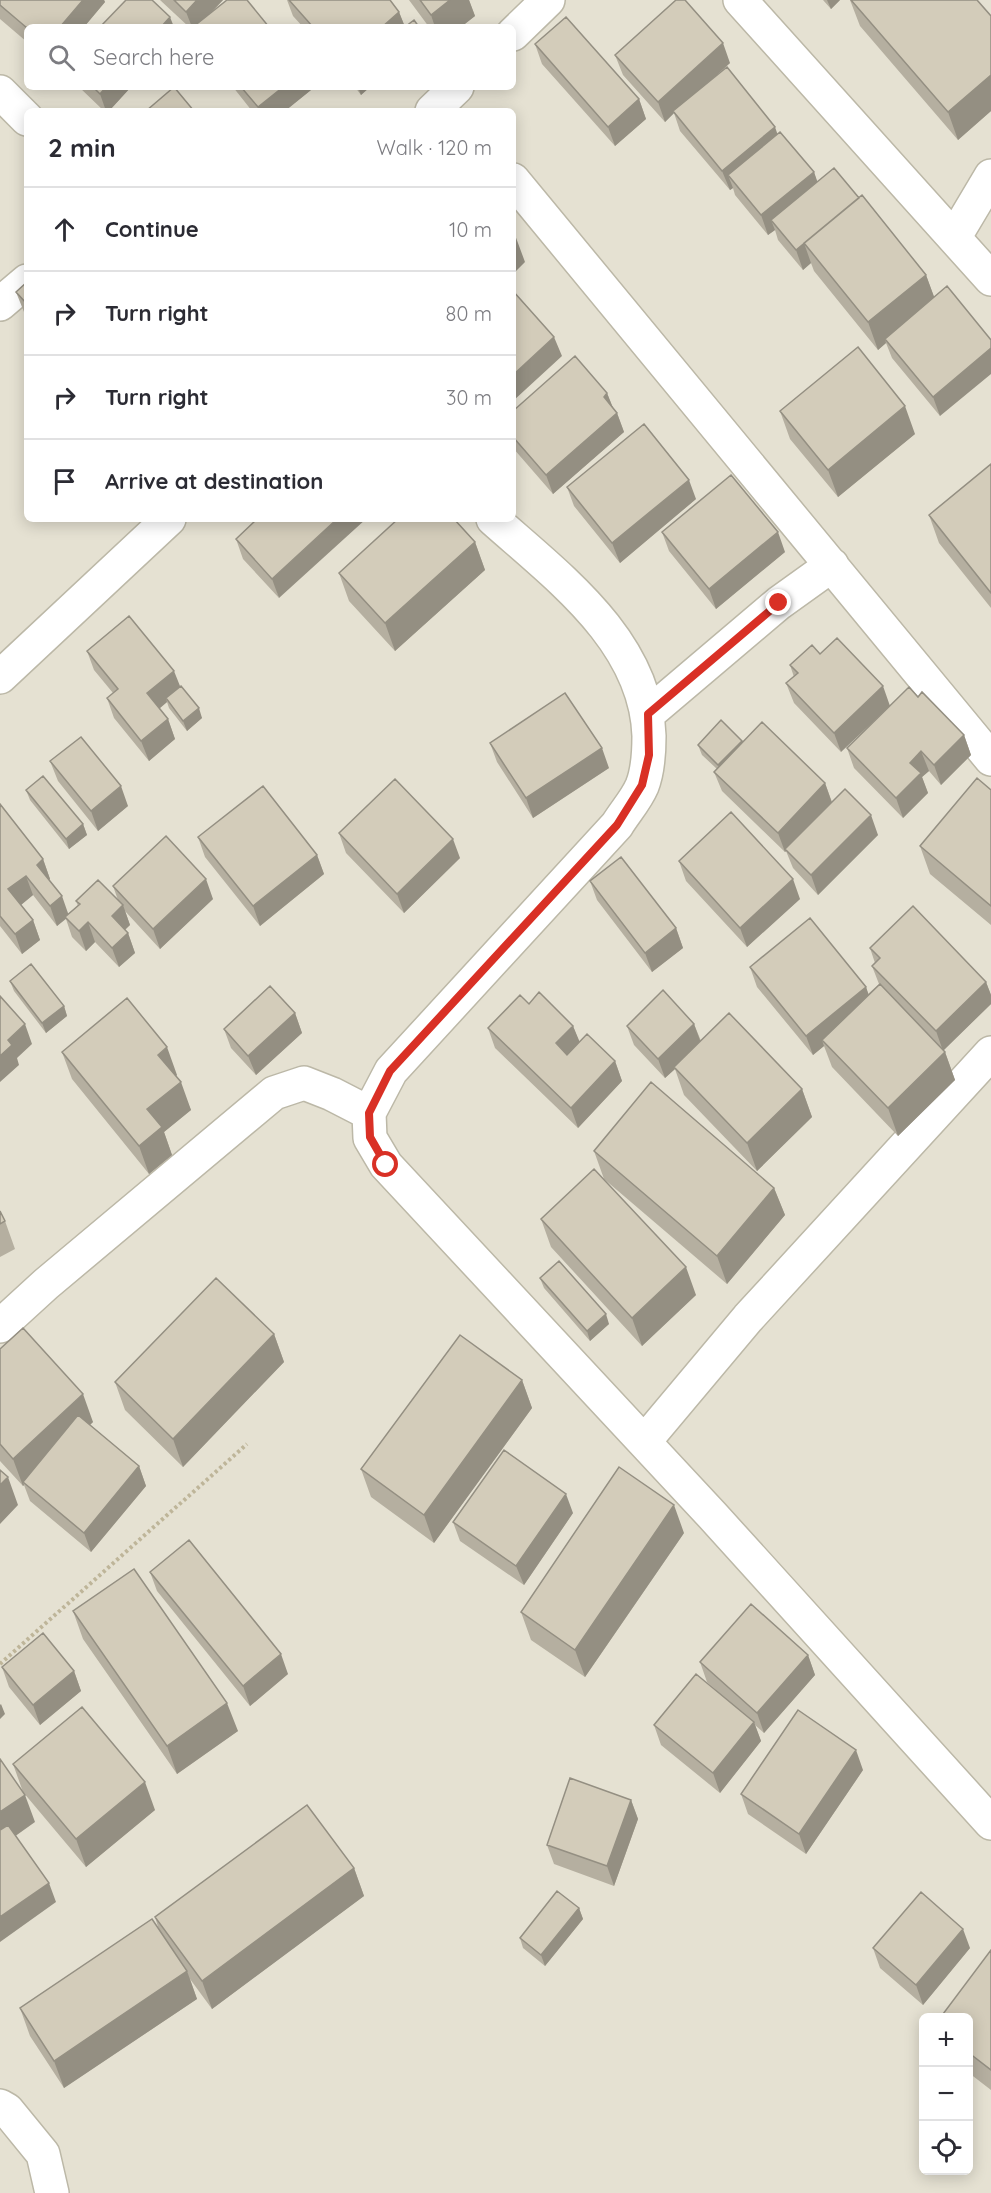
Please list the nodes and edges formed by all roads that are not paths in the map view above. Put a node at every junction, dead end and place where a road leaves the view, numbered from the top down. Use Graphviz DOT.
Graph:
graph roads {
  1 [pos="548,0"];
  2 [pos="740,0"];
  3 [pos="516,30"];
  4 [pos="0,92"];
  5 [pos="24,116"];
  6 [pos="991,176"];
  7 [pos="516,184"];
  8 [pos="954,238"];
  9 [pos="991,279"];
  10 [pos="24,284"];
  11 [pos="0,304"];
  12 [pos="166,522"];
  13 [pos="496,522"];
  14 [pos="832,565"];
  15 [pos="0,676"];
  16 [pos="648,714"];
  17 [pos="991,759"];
  18 [pos="991,1053"];
  19 [pos="369,1113"];
  20 [pos="0,1326"];
  21 [pos="644,1442"];
  22 [pos="991,1823"];
  23 [pos="0,2106"];
  24 [pos="52,2193"];
  1 -- 3 [label="street"];
  2 -- 8 [label="street"];
  4 -- 5 [label="street"];
  6 -- 8 [label="street"];
  7 -- 14 [label="street"];
  8 -- 9 [label="street"];
  10 -- 11 [label="street"];
  12 -- 15 [label="street"];
  13 -- 16 [label="street"];
  14 -- 16 [label="street"];
  14 -- 17 [label="street"];
  16 -- 19 [label="street"];
  18 -- 21 [label="street"];
  19 -- 20 [label="street"];
  19 -- 21 [label="street"];
  21 -- 22 [label="street"];
  23 -- 24 [label="street"];
}
